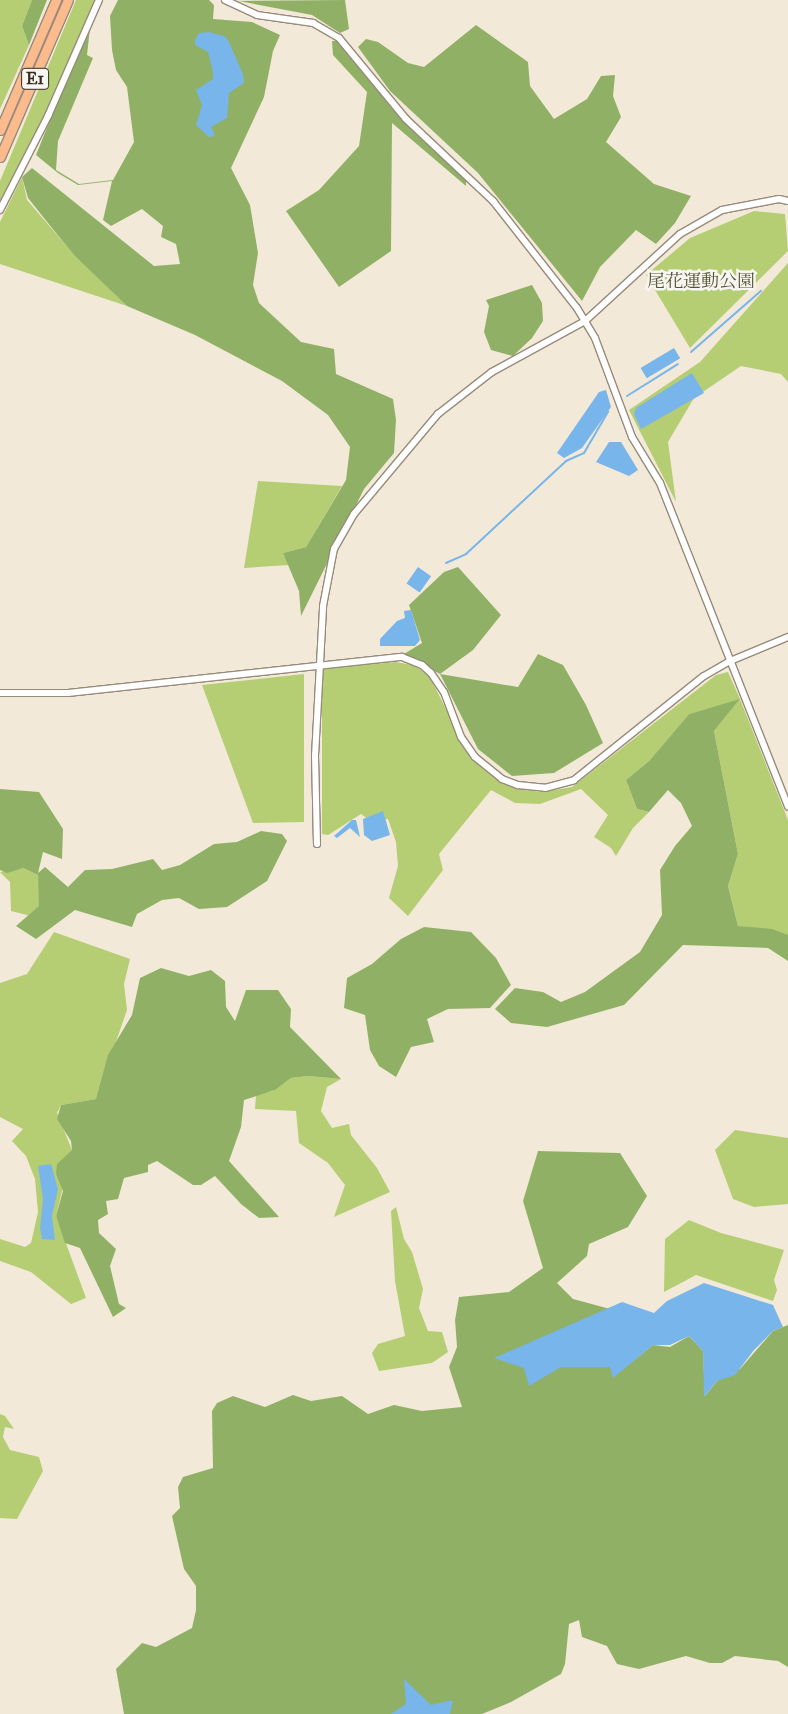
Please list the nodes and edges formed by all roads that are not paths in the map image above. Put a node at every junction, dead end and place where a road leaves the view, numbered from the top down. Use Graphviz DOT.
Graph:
graph roads {
  1 [pos="56,0"];
  2 [pos="68,0"];
  3 [pos="98,0"];
  4 [pos="225,0"];
  5 [pos="0,130"];
  6 [pos="0,157"];
  7 [pos="788,201"];
  8 [pos="0,210"];
  9 [pos="586,320"];
  10 [pos="788,637"];
  11 [pos="730,661"];
  12 [pos="319,664"];
  13 [pos="0,693"];
  14 [pos="788,807"];
  15 [pos="317,844"];
  1 -- 5 [label="highway, E1"];
  2 -- 6 [label="highway, E1"];
  3 -- 8 [label="street"];
  4 -- 9 [label="street"];
  7 -- 9 [label="street"];
  9 -- 11 [label="street"];
  9 -- 12 [label="street"];
  10 -- 11 [label="street"];
  11 -- 12 [label="street"];
  11 -- 14 [label="street"];
  12 -- 13 [label="street"];
  12 -- 15 [label="street"];
}
